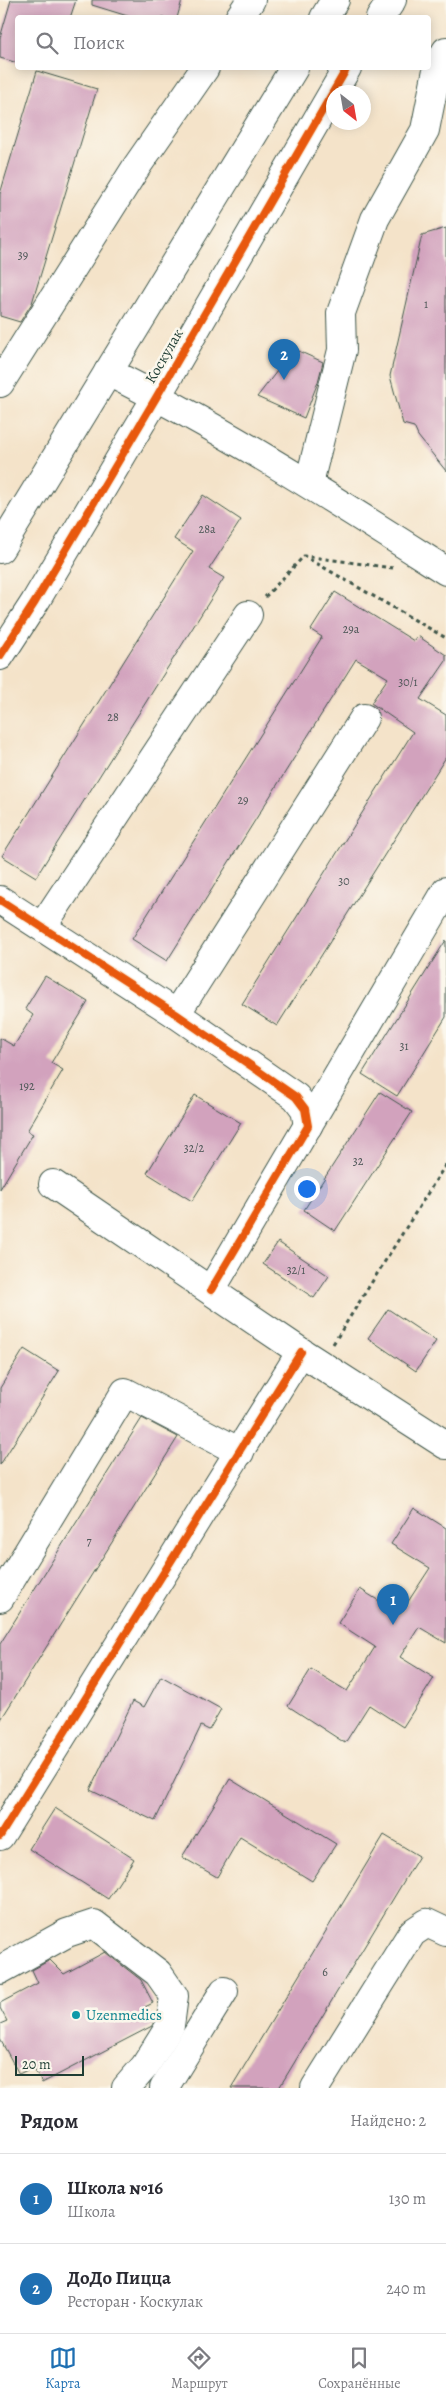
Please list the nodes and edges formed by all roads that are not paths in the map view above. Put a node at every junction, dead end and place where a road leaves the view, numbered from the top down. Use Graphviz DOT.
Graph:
graph roads {
  1 [pos="251,0"];
  2 [pos="335,0"];
  3 [pos="392,0"];
  4 [pos="241,15"];
  5 [pos="326,15"];
  6 [pos="382,15"];
  7 [pos="446,50"];
  8 [pos="204,70"];
  9 [pos="293,70"];
  10 [pos="346,70"];
  11 [pos="108,372"];
  12 [pos="0,383"];
  13 [pos="157,396"];
  14 [pos="309,483"];
  15 [pos="0,549"];
  16 [pos="446,571"];
  17 [pos="248,615"];
  18 [pos="0,656"];
  19 [pos="364,718"];
  20 [pos="446,891"];
  21 [pos="0,900"];
  22 [pos="42,926"];
  23 [pos="176,1014"];
  24 [pos="308,1126"];
  25 [pos="53,1184"];
  26 [pos="211,1290"];
  27 [pos="310,1359"];
  28 [pos="446,1445"];
  29 [pos="240,1452"];
  30 [pos="0,1598"];
  31 [pos="0,1836"];
  32 [pos="446,1932"];
  33 [pos="0,1970"];
  34 [pos="224,1991"];
  35 [pos="126,2088"];
  36 [pos="164,2088"];
  37 [pos="315,2088"];
  1 -- 4 [label="street"];
  2 -- 5 [label="street"];
  3 -- 6 [label="street"];
  7 -- 14 [label="street"];
  8 -- 12 [label="street"];
  9 -- 11 [label="street"];
  10 -- 13 [label="street, Коскулак"];
  11 -- 13 [label="street"];
  11 -- 15 [label="street"];
  13 -- 14 [label="street"];
  13 -- 18 [label="street, Коскулак"];
  14 -- 16 [label="street"];
  17 -- 22 [label="street"];
  19 -- 23 [label="street"];
  20 -- 24 [label="street"];
  21 -- 22 [label="street"];
  22 -- 23 [label="street"];
  23 -- 24 [label="street"];
  24 -- 26 [label="street"];
  25 -- 26 [label="street"];
  26 -- 27 [label="street"];
  27 -- 28 [label="street"];
  27 -- 29 [label="street"];
  29 -- 30 [label="street"];
  29 -- 31 [label="street"];
  32 -- 37 [label="street"];
  33 -- 35 [label="street"];
  34 -- 36 [label="street"];
}
